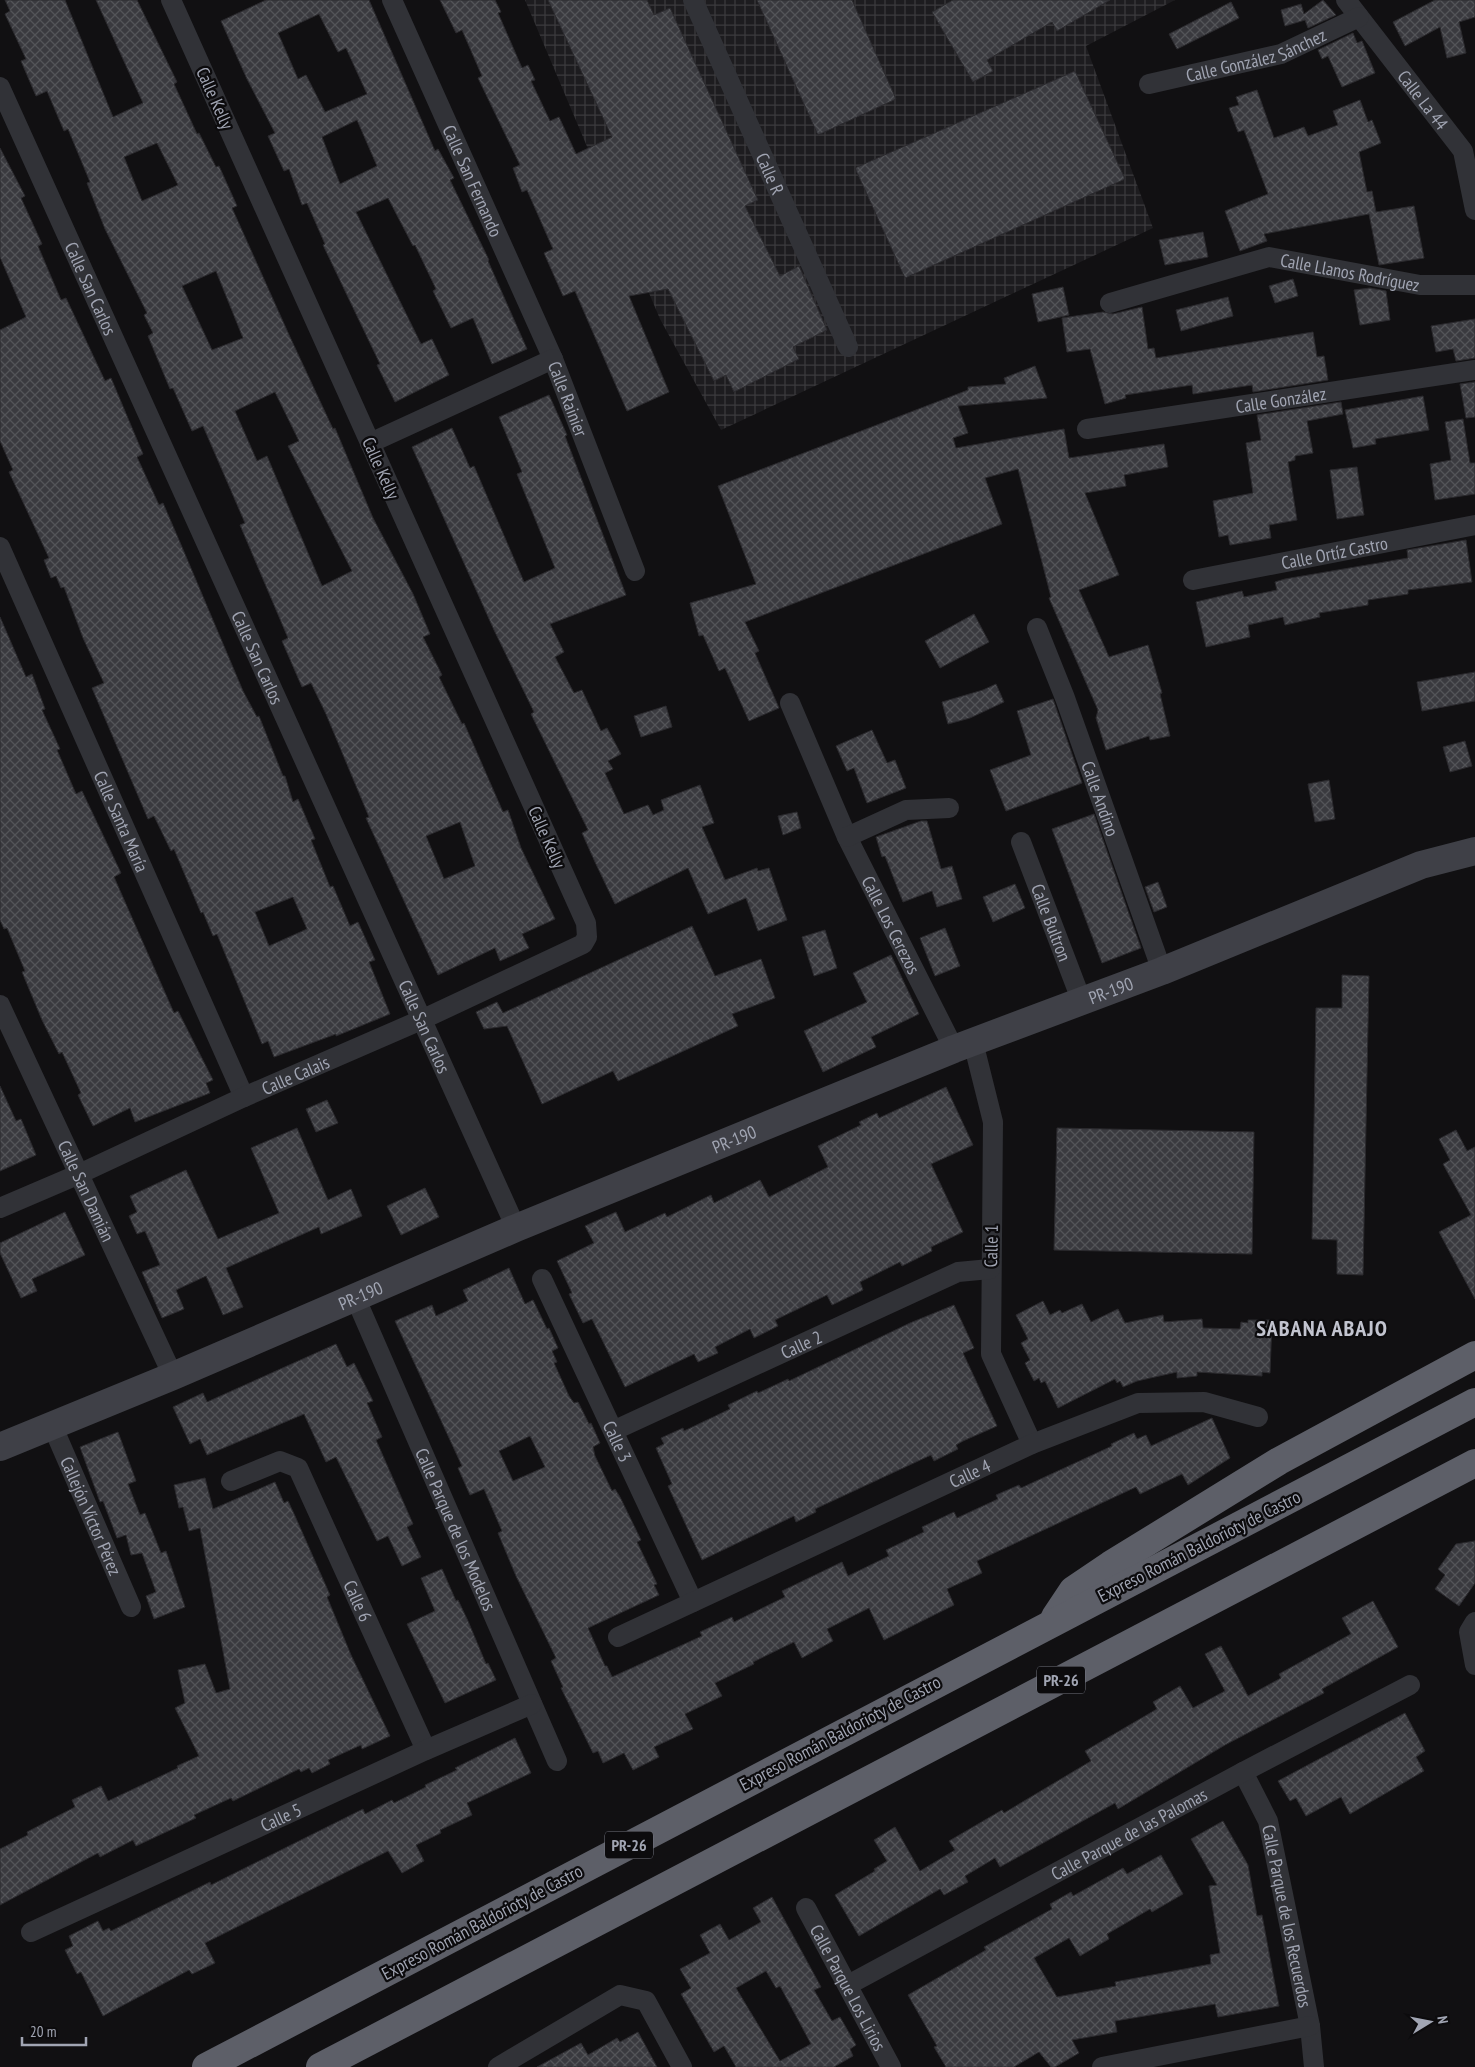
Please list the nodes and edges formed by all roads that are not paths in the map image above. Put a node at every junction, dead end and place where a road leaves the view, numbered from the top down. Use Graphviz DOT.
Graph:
graph roads {
  1 [pos="171,0"];
  2 [pos="392,0"];
  3 [pos="693,0"];
  4 [pos="1346,0"];
  5 [pos="1359,17"];
  6 [pos="1149,84"];
  7 [pos="0,87"];
  8 [pos="1475,210"];
  9 [pos="1475,286"];
  10 [pos="1110,303"];
  11 [pos="848,346"];
  12 [pos="553,359"];
  13 [pos="1475,370"];
  14 [pos="1087,429"];
  15 [pos="370,443"];
  16 [pos="1475,525"];
  17 [pos="0,547"];
  18 [pos="634,571"];
  19 [pos="1193,580"];
  20 [pos="1037,628"];
  21 [pos="790,703"];
  22 [pos="949,808"];
  23 [pos="847,837"];
  24 [pos="1021,842"];
  25 [pos="1475,851"];
  26 [pos="587,937"];
  27 [pos="1162,971"];
  28 [pos="1082,1002"];
  29 [pos="0,1005"];
  30 [pos="421,1020"];
  31 [pos="964,1046"];
  32 [pos="244,1097"];
  33 [pos="77,1175"];
  34 [pos="0,1208"];
  35 [pos="516,1228"];
  36 [pos="990,1269"];
  37 [pos="542,1279"];
  38 [pos="356,1299"];
  39 [pos="1475,1355"];
  40 [pos="172,1376"];
  41 [pos="1475,1402"];
  42 [pos="1258,1418"];
  43 [pos="52,1425"];
  44 [pos="614,1430"];
  45 [pos="1032,1444"];
  46 [pos="0,1447"];
  47 [pos="1475,1463"];
  48 [pos="231,1481"];
  49 [pos="693,1602"];
  50 [pos="131,1607"];
  51 [pos="1052,1622"];
  52 [pos="1475,1622"];
  53 [pos="618,1637"];
  54 [pos="1475,1666"];
  55 [pos="1410,1685"];
  56 [pos="532,1704"];
  57 [pos="426,1750"];
  58 [pos="557,1761"];
  59 [pos="1243,1772"];
  60 [pos="806,1908"];
  61 [pos="31,1932"];
  62 [pos="848,1985"];
  63 [pos="1310,2026"];
  64 [pos="206,2067"];
  65 [pos="320,2067"];
  66 [pos="498,2067"];
  67 [pos="682,2067"];
  68 [pos="891,2067"];
  69 [pos="1102,2067"];
  70 [pos="1314,2067"];
  1 -- 15 [label="street, Calle Kelly"];
  2 -- 12 [label="street, Calle San Fernando"];
  3 -- 11 [label="street, Calle R"];
  4 -- 5 [label="street, Calle La 44"];
  5 -- 6 [label="street, Calle González Sánchez"];
  5 -- 8 [label="street, Calle La 44"];
  7 -- 30 [label="street, Calle San Carlos"];
  9 -- 10 [label="street, Calle Llanos Rodríguez"];
  12 -- 15 [label="street, Calle Rainier"];
  12 -- 18 [label="street, Calle Rainier"];
  13 -- 14 [label="street, Calle González"];
  15 -- 26 [label="street, Calle Kelly"];
  16 -- 19 [label="street, Calle Ortíz Castro"];
  17 -- 32 [label="street, Calle Santa María"];
  20 -- 27 [label="street, Calle Andino"];
  21 -- 23 [label="street, Calle Los Cerezos"];
  22 -- 23 [label="street"];
  23 -- 31 [label="street, Calle Los Cerezos"];
  24 -- 28 [label="street, Calle Bultron"];
  25 -- 27 [label="street, PR-190 / PR-190"];
  26 -- 30 [label="street, Calle Calais"];
  27 -- 28 [label="street, PR-190 / PR-190"];
  28 -- 31 [label="street, PR-190 / PR-190"];
  29 -- 33 [label="street, Calle San Damián"];
  30 -- 32 [label="street, Calle Calais"];
  30 -- 35 [label="street, Calle San Carlos"];
  31 -- 35 [label="street, PR-190 / PR-190"];
  31 -- 36 [label="street, Calle 1"];
  32 -- 33 [label="street, Calle Calais"];
  33 -- 34 [label="street, Calle Calais"];
  33 -- 40 [label="street, Calle San Damián"];
  35 -- 38 [label="street, PR-190 / PR-190"];
  36 -- 44 [label="street, Calle 2"];
  36 -- 45 [label="street, Calle 1"];
  37 -- 44 [label="street, Calle 3"];
  38 -- 40 [label="street, PR-190 / PR-190"];
  38 -- 56 [label="street, Calle Parque de los Modelos"];
  39 -- 51 [label="highway"];
  40 -- 43 [label="street, PR-190 / PR-190"];
  41 -- 51 [label="highway, Expreso Román Baldorioty de Castro / PR-26"];
  42 -- 45 [label="street, Calle 4"];
  43 -- 46 [label="street, PR-190 / PR-190"];
  43 -- 50 [label="street, Callejón Víctor Pérez"];
  44 -- 49 [label="street, Calle 3"];
  45 -- 49 [label="street, Calle 4"];
  47 -- 65 [label="highway, PR-26"];
  48 -- 57 [label="street, Calle 6"];
  49 -- 53 [label="street, Calle 4"];
  51 -- 64 [label="highway, Expreso Román Baldorioty de Castro / PR-26"];
  52 -- 54 [label="street"];
  55 -- 59 [label="street, Calle Parque de las Palomas"];
  56 -- 57 [label="street, Calle 5"];
  56 -- 58 [label="street, Calle Parque de los Modelos"];
  57 -- 61 [label="street, Calle 5"];
  59 -- 62 [label="street, Calle Parque de las Palomas"];
  59 -- 63 [label="street, Calle Parque de los Recuerdos"];
  60 -- 62 [label="street, Calle Parque Los Lirios"];
  62 -- 68 [label="street, Calle Parque Los Lirios"];
  63 -- 69 [label="street"];
  63 -- 70 [label="street, Calle Parque de los Recuerdos"];
  66 -- 67 [label="street"];
}
